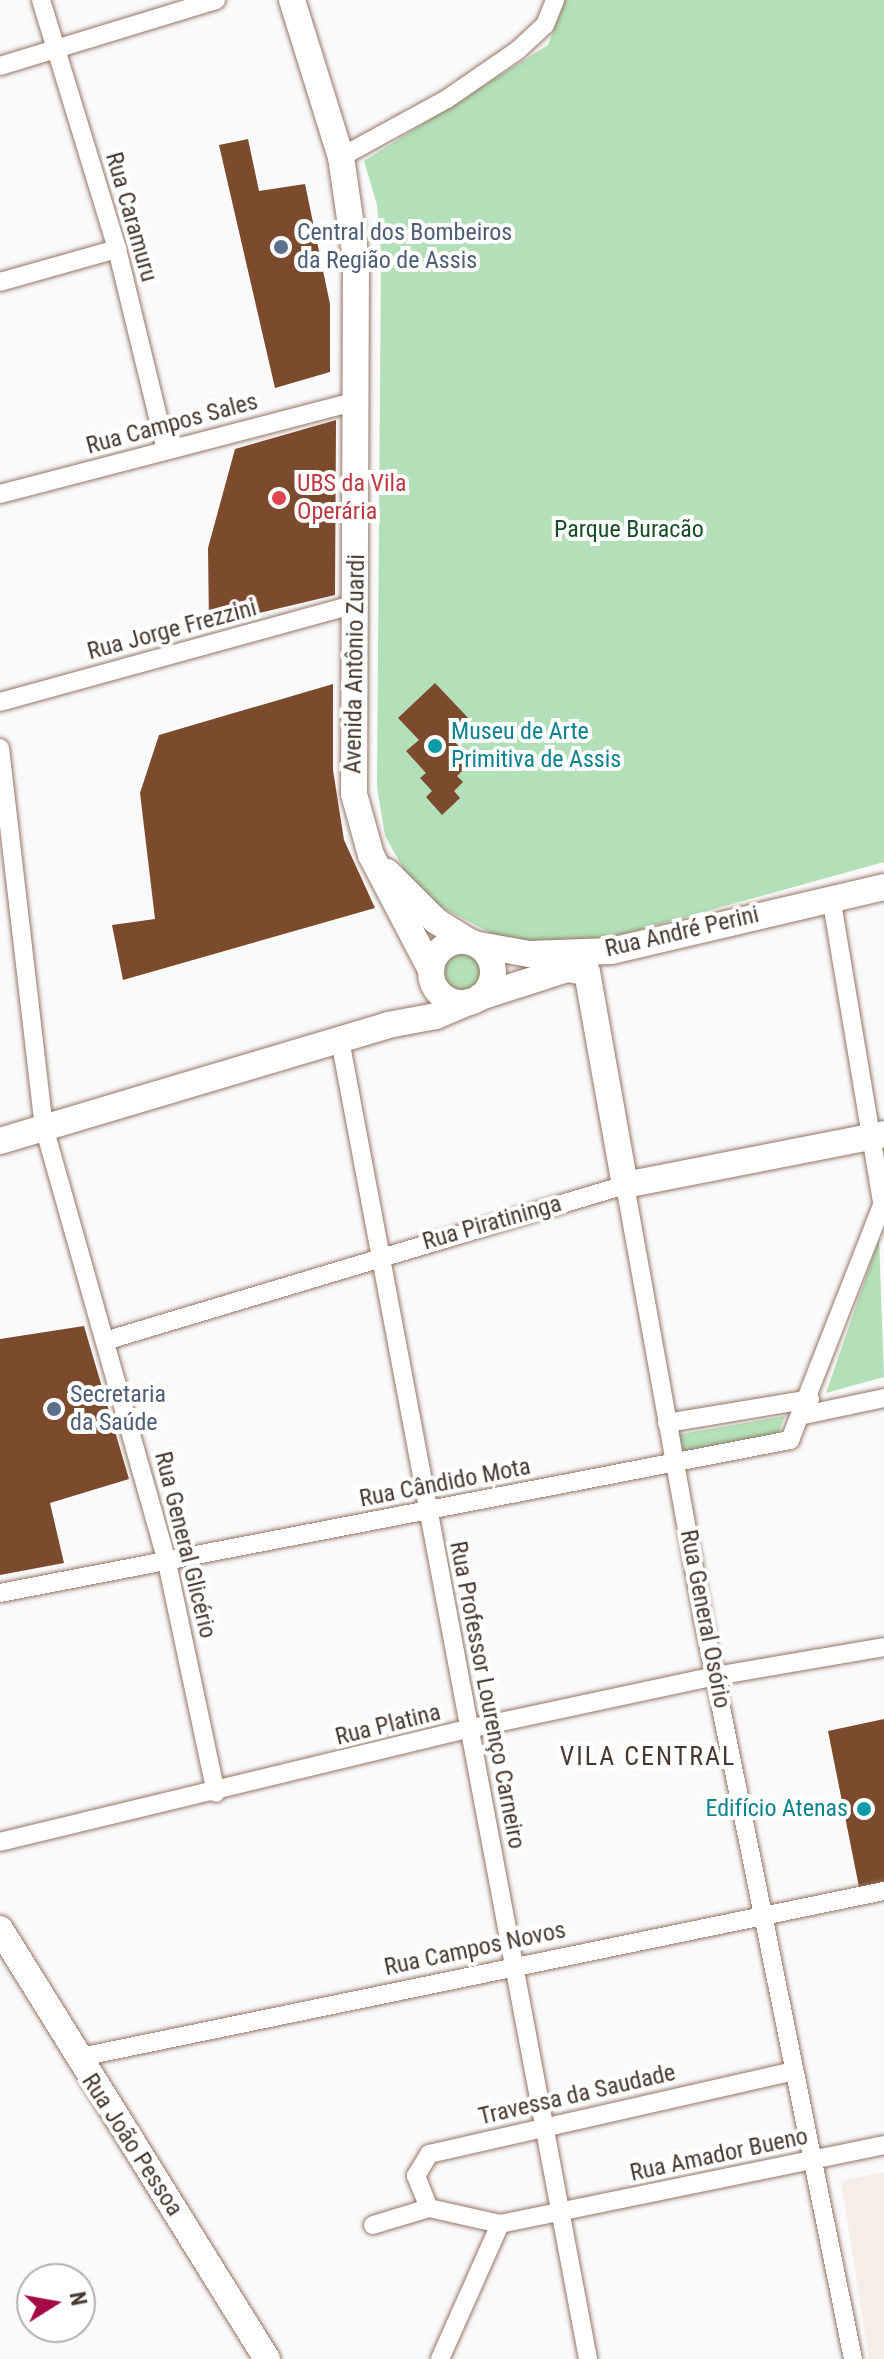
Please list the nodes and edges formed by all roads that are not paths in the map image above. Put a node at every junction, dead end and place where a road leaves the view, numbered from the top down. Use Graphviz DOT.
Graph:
graph roads {
  1 [pos="41,0"];
  2 [pos="216,0"];
  3 [pos="292,0"];
  4 [pos="555,0"];
  5 [pos="57,48"];
  6 [pos="0,66"];
  7 [pos="341,157"];
  8 [pos="117,249"];
  9 [pos="0,282"];
  10 [pos="357,401"];
  11 [pos="166,450"];
  12 [pos="0,494"];
  13 [pos="356,604"];
  14 [pos="0,702"];
  15 [pos="0,748"];
  16 [pos="371,855"];
  17 [pos="884,887"];
  18 [pos="831,897"];
  19 [pos="473,943"];
  20 [pos="587,972"];
  21 [pos="431,974"];
  22 [pos="474,1000"];
  23 [pos="388,1025"];
  24 [pos="340,1040"];
  25 [pos="44,1127"];
  26 [pos="876,1136"];
  27 [pos="0,1141"];
  28 [pos="625,1185"];
  29 [pos="883,1210"];
  30 [pos="378,1257"];
  31 [pos="108,1340"];
  32 [pos="884,1398"];
  33 [pos="807,1407"];
  34 [pos="667,1423"];
  35 [pos="676,1462"];
  36 [pos="427,1512"];
  37 [pos="166,1558"];
  38 [pos="0,1593"];
  39 [pos="884,1647"];
  40 [pos="715,1676"];
  41 [pos="468,1729"];
  42 [pos="216,1793"];
  43 [pos="0,1842"];
  44 [pos="884,1891"];
  45 [pos="765,1914"];
  46 [pos="0,1929"];
  47 [pos="515,1965"];
  48 [pos="76,2058"];
  49 [pos="794,2071"];
  50 [pos="546,2126"];
  51 [pos="884,2145"];
  52 [pos="813,2160"];
  53 [pos="429,2208"];
  54 [pos="564,2213"];
  55 [pos="500,2224"];
  56 [pos="373,2225"];
  57 [pos="267,2359"];
  58 [pos="440,2359"];
  59 [pos="588,2359"];
  60 [pos="853,2359"];
  1 -- 5 [label="street, Rua Caramuru"];
  2 -- 5 [label="street"];
  3 -- 7 [label="main road, Avenida Antônio Zuardi"];
  4 -- 7 [label="street"];
  5 -- 6 [label="street"];
  5 -- 8 [label="street, Rua Caramuru"];
  7 -- 10 [label="main road, Avenida Antônio Zuardi"];
  8 -- 9 [label="street"];
  8 -- 11 [label="street, Rua Caramuru"];
  10 -- 11 [label="street, Rua Campos Sales"];
  10 -- 13 [label="main road, Avenida Antônio Zuardi"];
  11 -- 12 [label="street, Rua Campos Sales"];
  13 -- 14 [label="street, Rua Jorge Frezzini"];
  13 -- 16 [label="main road, Avenida Antônio Zuardi"];
  15 -- 25 [label="street, Rua General Glicério"];
  16 -- 19 [label="main road, Avenida Antônio Zuardi"];
  16 -- 21 [label="main road, Avenida Antônio Zuardi"];
  17 -- 18 [label="main road, Rua André Perini"];
  18 -- 19 [label="main road, Rua André Perini"];
  18 -- 26 [label="street"];
  19 -- 21 [label="main road"];
  19 -- 22 [label="main road"];
  20 -- 22 [label="main road, Rua André Perini"];
  20 -- 28 [label="main road, Rua General Osório"];
  21 -- 22 [label="main road"];
  21 -- 23 [label="main road, Rua André Perini"];
  22 -- 23 [label="main road, Rua André Perini"];
  23 -- 24 [label="main road, Rua André Perini"];
  24 -- 25 [label="main road, Rua André Perini"];
  24 -- 30 [label="street, Rua Professor Lourenço Carneiro"];
  25 -- 27 [label="main road, Rua André Perini"];
  25 -- 31 [label="street, Rua General Glicério"];
  26 -- 28 [label="main road, Rua Piratininga"];
  26 -- 29 [label="street"];
  28 -- 30 [label="street, Rua Piratininga"];
  28 -- 34 [label="street, Rua General Osório"];
  29 -- 33 [label="street"];
  30 -- 31 [label="street, Rua Piratininga"];
  30 -- 36 [label="street, Rua Professor Lourenço Carneiro"];
  31 -- 37 [label="street, Rua General Glicério"];
  32 -- 33 [label="street"];
  33 -- 34 [label="street"];
  33 -- 35 [label="street, Rua Cândido Mota"];
  34 -- 35 [label="street, Rua General Osório"];
  35 -- 36 [label="street, Rua Cândido Mota"];
  35 -- 40 [label="street, Rua General Osório"];
  36 -- 37 [label="street, Rua Cândido Mota"];
  36 -- 41 [label="street, Rua Professor Lourenço Carneiro"];
  37 -- 38 [label="street, Rua Cândido Mota"];
  37 -- 42 [label="street, Rua General Glicério"];
  39 -- 40 [label="street, Rua Platina"];
  40 -- 41 [label="street, Rua Platina"];
  40 -- 45 [label="street, Rua General Osório"];
  41 -- 42 [label="street, Rua Platina"];
  41 -- 47 [label="street, Rua Professor Lourenço Carneiro"];
  42 -- 43 [label="street, Rua Platina"];
  44 -- 45 [label="street, Rua Campos Novos"];
  45 -- 47 [label="street, Rua Campos Novos"];
  45 -- 49 [label="street, Rua General Osório"];
  46 -- 48 [label="main road, Rua João Pessoa"];
  47 -- 48 [label="street, Rua Campos Novos"];
  47 -- 50 [label="street, Rua Professor Lourenço Carneiro"];
  48 -- 57 [label="main road, Rua João Pessoa"];
  49 -- 50 [label="street, Travessa da Saudade"];
  49 -- 52 [label="street, Rua General Osório"];
  50 -- 53 [label="street, Travessa da Saudade"];
  50 -- 54 [label="street, Rua Professor Lourenço Carneiro"];
  51 -- 52 [label="street, Rua Amador Bueno"];
  52 -- 54 [label="street, Rua Amador Bueno"];
  52 -- 60 [label="street, Rua General Osório"];
  53 -- 55 [label="street"];
  53 -- 56 [label="street"];
  54 -- 55 [label="street, Rua Amador Bueno"];
  54 -- 59 [label="street, Rua Professor Lourenço Carneiro"];
  55 -- 58 [label="street"];
}
